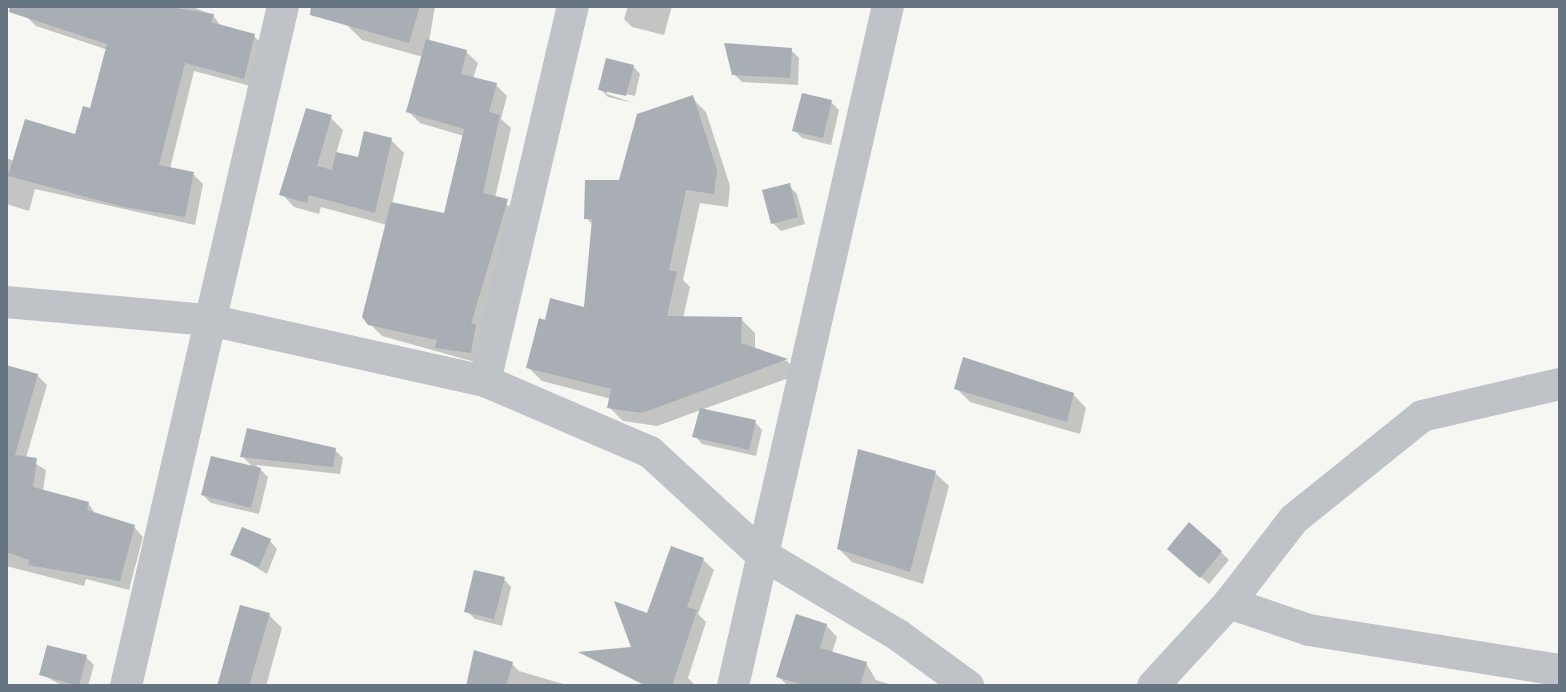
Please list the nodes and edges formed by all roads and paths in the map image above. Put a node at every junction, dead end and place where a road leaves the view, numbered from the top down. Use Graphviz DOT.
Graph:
graph roads {
  1 [pos="283,6"];
  2 [pos="573,6"];
  3 [pos="888,6"];
  4 [pos="6,302"];
  5 [pos="209,320"];
  6 [pos="485,381"];
  7 [pos="1560,384"];
  8 [pos="760,553"];
  9 [pos="1229,603"];
  10 [pos="1560,670"];
  11 [pos="126,686"];
  12 [pos="733,686"];
  13 [pos="968,686"];
  14 [pos="1153,686"];
  1 -- 5 [label="street"];
  2 -- 6 [label="street"];
  3 -- 8 [label="street"];
  4 -- 5 [label="street"];
  5 -- 6 [label="street"];
  5 -- 11 [label="street"];
  6 -- 8 [label="street"];
  7 -- 9 [label="street"];
  8 -- 12 [label="street"];
  8 -- 13 [label="street"];
  9 -- 10 [label="street"];
  9 -- 14 [label="street"];
}
